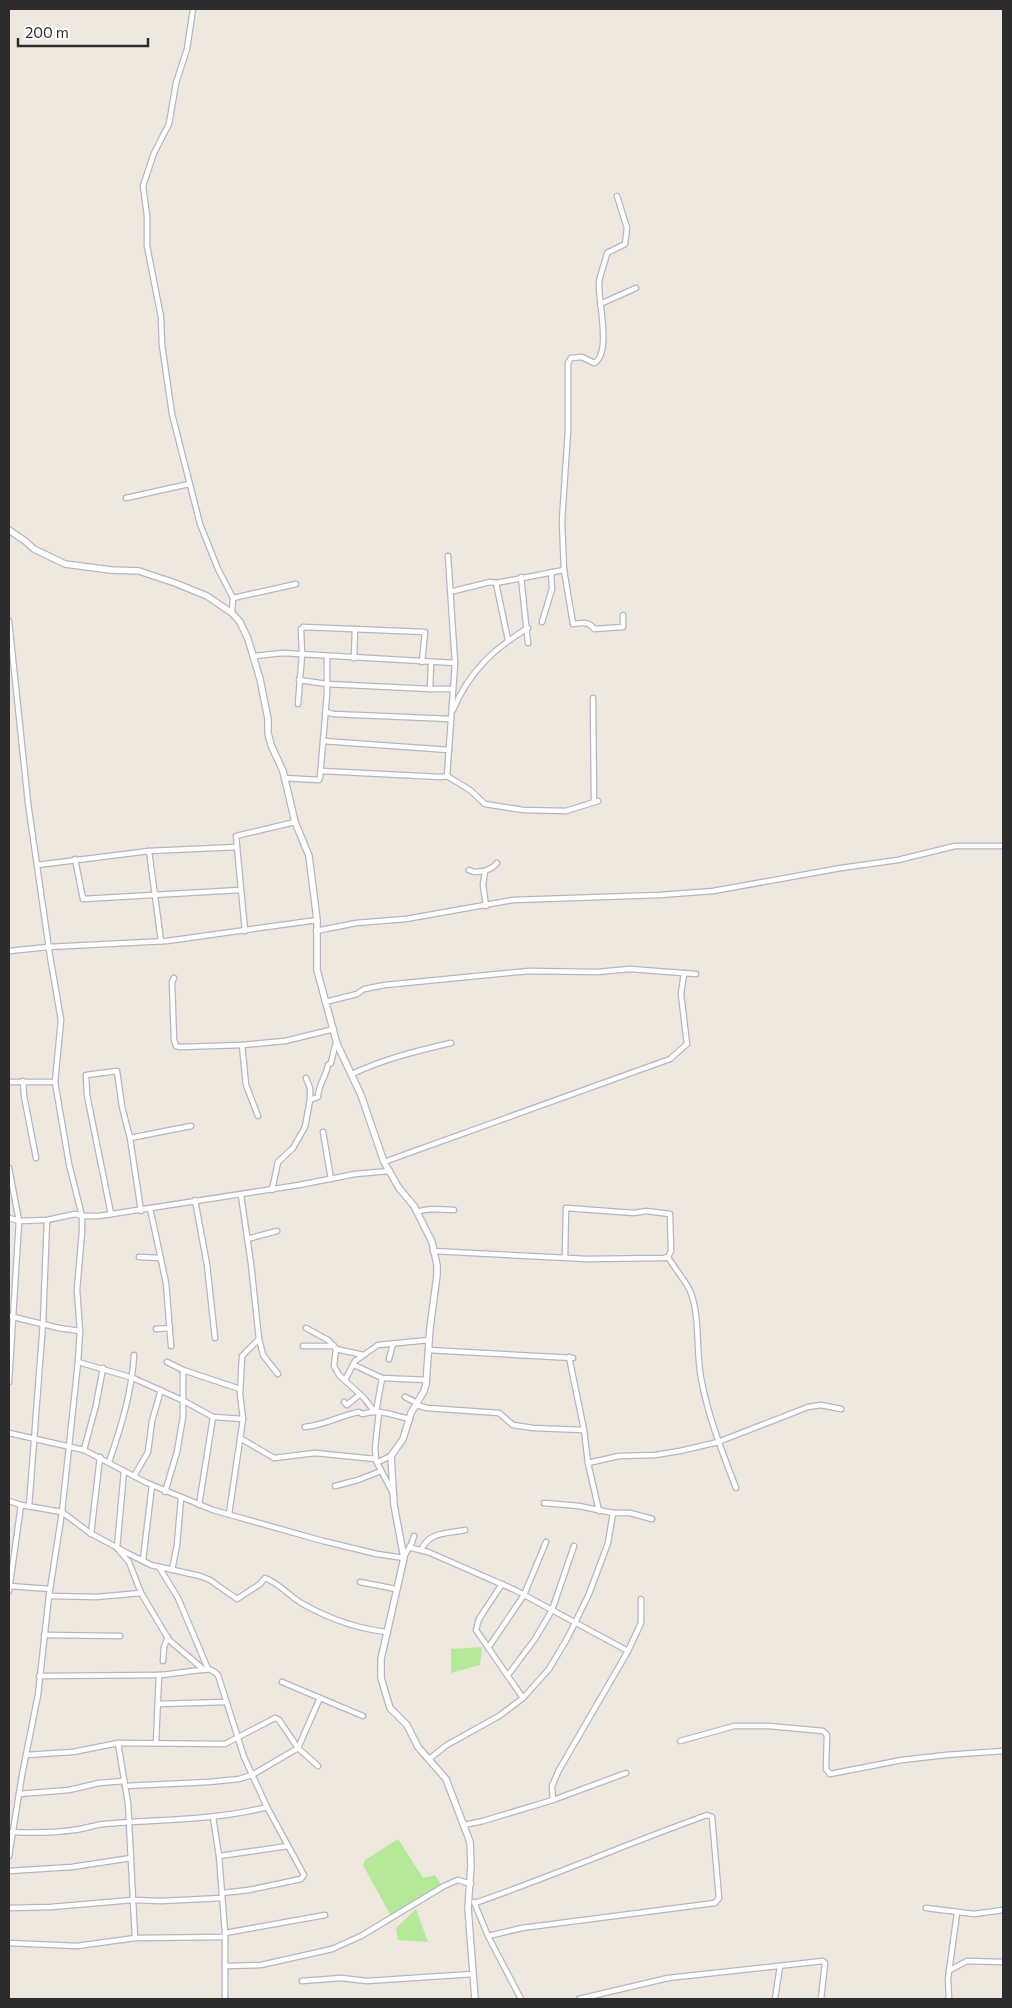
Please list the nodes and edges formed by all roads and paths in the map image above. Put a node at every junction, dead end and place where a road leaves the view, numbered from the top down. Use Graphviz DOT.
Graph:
graph roads {
  1 [pos="193,9"];
  2 [pos="617,196"];
  3 [pos="636,288"];
  4 [pos="600,304"];
  5 [pos="189,484"];
  6 [pos="126,498"];
  7 [pos="9,530"];
  8 [pos="448,556"];
  9 [pos="564,570"];
  10 [pos="551,572"];
  11 [pos="521,577"];
  12 [pos="496,583"];
  13 [pos="296,584"];
  14 [pos="450,592"];
  15 [pos="233,598"];
  16 [pos="232,612"];
  17 [pos="623,615"];
  18 [pos="9,620"];
  19 [pos="542,622"];
  20 [pos="528,628"];
  21 [pos="355,629"];
  22 [pos="508,640"];
  23 [pos="528,644"];
  24 [pos="302,655"];
  25 [pos="253,656"];
  26 [pos="327,656"];
  27 [pos="354,658"];
  28 [pos="422,662"];
  29 [pos="431,662"];
  30 [pos="455,663"];
  31 [pos="299,680"];
  32 [pos="326,684"];
  33 [pos="452,688"];
  34 [pos="430,689"];
  35 [pos="593,698"];
  36 [pos="298,704"];
  37 [pos="326,712"];
  38 [pos="451,716"];
  39 [pos="323,741"];
  40 [pos="449,750"];
  41 [pos="322,770"];
  42 [pos="447,776"];
  43 [pos="284,778"];
  44 [pos="295,822"];
  45 [pos="1003,846"];
  46 [pos="237,848"];
  47 [pos="149,851"];
  48 [pos="76,859"];
  49 [pos="497,863"];
  50 [pos="37,865"];
  51 [pos="469,870"];
  52 [pos="485,871"];
  53 [pos="240,890"];
  54 [pos="154,894"];
  55 [pos="486,906"];
  56 [pos="317,920"];
  57 [pos="245,931"];
  58 [pos="316,931"];
  59 [pos="161,941"];
  60 [pos="48,947"];
  61 [pos="9,951"];
  62 [pos="684,973"];
  63 [pos="696,974"];
  64 [pos="174,978"];
  65 [pos="326,1002"];
  66 [pos="334,1029"];
  67 [pos="451,1043"];
  68 [pos="337,1044"];
  69 [pos="242,1045"];
  70 [pos="352,1074"];
  71 [pos="306,1078"];
  72 [pos="23,1081"];
  73 [pos="9,1082"];
  74 [pos="55,1082"];
  75 [pos="310,1100"];
  76 [pos="258,1116"];
  77 [pos="191,1126"];
  78 [pos="323,1132"];
  79 [pos="130,1138"];
  80 [pos="36,1158"];
  81 [pos="384,1162"];
  82 [pos="9,1168"];
  83 [pos="390,1171"];
  84 [pos="331,1179"];
  85 [pos="272,1190"];
  86 [pos="241,1195"];
  87 [pos="195,1200"];
  88 [pos="150,1208"];
  89 [pos="454,1210"];
  90 [pos="141,1211"];
  91 [pos="417,1212"];
  92 [pos="111,1214"];
  93 [pos="82,1216"];
  94 [pos="9,1218"];
  95 [pos="47,1220"];
  96 [pos="19,1221"];
  97 [pos="277,1232"];
  98 [pos="247,1240"];
  99 [pos="434,1251"];
  100 [pos="139,1257"];
  101 [pos="565,1257"];
  102 [pos="668,1257"];
  103 [pos="160,1258"];
  104 [pos="11,1316"];
  105 [pos="43,1323"];
  106 [pos="170,1328"];
  107 [pos="306,1328"];
  108 [pos="156,1329"];
  109 [pos="80,1331"];
  110 [pos="215,1338"];
  111 [pos="259,1339"];
  112 [pos="429,1340"];
  113 [pos="393,1344"];
  114 [pos="171,1346"];
  115 [pos="304,1346"];
  116 [pos="335,1347"];
  117 [pos="428,1350"];
  118 [pos="134,1355"];
  119 [pos="362,1355"];
  120 [pos="389,1359"];
  121 [pos="78,1362"];
  122 [pos="167,1362"];
  123 [pos="354,1366"];
  124 [pos="103,1368"];
  125 [pos="182,1370"];
  126 [pos="278,1374"];
  127 [pos="133,1378"];
  128 [pos="382,1378"];
  129 [pos="345,1380"];
  130 [pos="427,1380"];
  131 [pos="9,1382"];
  132 [pos="240,1389"];
  133 [pos="162,1390"];
  134 [pos="359,1395"];
  135 [pos="406,1397"];
  136 [pos="184,1401"];
  137 [pos="344,1402"];
  138 [pos="416,1404"];
  139 [pos="840,1408"];
  140 [pos="376,1412"];
  141 [pos="213,1417"];
  142 [pos="243,1419"];
  143 [pos="410,1419"];
  144 [pos="305,1427"];
  145 [pos="584,1430"];
  146 [pos="9,1433"];
  147 [pos="34,1438"];
  148 [pos="240,1438"];
  149 [pos="718,1442"];
  150 [pos="69,1445"];
  151 [pos="84,1450"];
  152 [pos="391,1456"];
  153 [pos="100,1457"];
  154 [pos="377,1461"];
  155 [pos="109,1462"];
  156 [pos="588,1463"];
  157 [pos="124,1471"];
  158 [pos="382,1471"];
  159 [pos="134,1476"];
  160 [pos="152,1485"];
  161 [pos="335,1486"];
  162 [pos="736,1488"];
  163 [pos="165,1492"];
  164 [pos="393,1493"];
  165 [pos="181,1498"];
  166 [pos="9,1501"];
  167 [pos="544,1503"];
  168 [pos="21,1505"];
  169 [pos="199,1505"];
  170 [pos="29,1506"];
  171 [pos="599,1511"];
  172 [pos="62,1512"];
  173 [pos="613,1513"];
  174 [pos="229,1514"];
  175 [pos="652,1519"];
  176 [pos="465,1530"];
  177 [pos="91,1534"];
  178 [pos="414,1536"];
  179 [pos="546,1542"];
  180 [pos="574,1546"];
  181 [pos="117,1548"];
  182 [pos="412,1548"];
  183 [pos="421,1550"];
  184 [pos="404,1558"];
  185 [pos="142,1560"];
  186 [pos="159,1566"];
  187 [pos="172,1570"];
  188 [pos="360,1582"];
  189 [pos="502,1584"];
  190 [pos="9,1586"];
  191 [pos="50,1589"];
  192 [pos="396,1590"];
  193 [pos="9,1591"];
  194 [pos="141,1593"];
  195 [pos="524,1595"];
  196 [pos="49,1596"];
  197 [pos="640,1599"];
  198 [pos="552,1610"];
  199 [pos="576,1622"];
  200 [pos="387,1632"];
  201 [pos="44,1635"];
  202 [pos="120,1636"];
  203 [pos="168,1637"];
  204 [pos="488,1648"];
  205 [pos="628,1651"];
  206 [pos="163,1661"];
  207 [pos="205,1669"];
  208 [pos="158,1675"];
  209 [pos="39,1676"];
  210 [pos="508,1676"];
  211 [pos="282,1682"];
  212 [pos="320,1698"];
  213 [pos="523,1698"];
  214 [pos="226,1702"];
  215 [pos="158,1704"];
  216 [pos="363,1716"];
  217 [pos="237,1740"];
  218 [pos="680,1740"];
  219 [pos="118,1743"];
  220 [pos="156,1743"];
  221 [pos="298,1748"];
  222 [pos="1003,1751"];
  223 [pos="26,1755"];
  224 [pos="429,1759"];
  225 [pos="318,1766"];
  226 [pos="626,1773"];
  227 [pos="252,1775"];
  228 [pos="125,1783"];
  229 [pos="19,1794"];
  230 [pos="553,1800"];
  231 [pos="267,1807"];
  232 [pos="213,1817"];
  233 [pos="129,1823"];
  234 [pos="464,1825"];
  235 [pos="12,1832"];
  236 [pos="288,1846"];
  237 [pos="9,1856"];
  238 [pos="219,1856"];
  239 [pos="131,1858"];
  240 [pos="9,1872"];
  241 [pos="471,1884"];
  242 [pos="222,1896"];
  243 [pos="133,1900"];
  244 [pos="472,1902"];
  245 [pos="9,1908"];
  246 [pos="926,1908"];
  247 [pos="1003,1910"];
  248 [pos="957,1913"];
  249 [pos="325,1915"];
  250 [pos="225,1935"];
  251 [pos="488,1936"];
  252 [pos="135,1938"];
  253 [pos="9,1943"];
  254 [pos="1003,1962"];
  255 [pos="225,1966"];
  256 [pos="780,1966"];
  257 [pos="950,1970"];
  258 [pos="473,1974"];
  259 [pos="302,1981"];
  260 [pos="225,1999"];
  261 [pos="475,1999"];
  262 [pos="521,1999"];
  263 [pos="579,1999"];
  264 [pos="775,1999"];
  265 [pos="821,1999"];
  266 [pos="949,1999"];
  1 -- 5 [label="street"];
  2 -- 4 [label="street"];
  3 -- 4 [label="street"];
  4 -- 9 [label="street"];
  5 -- 6 [label="street"];
  5 -- 15 [label="street"];
  7 -- 16 [label="street"];
  8 -- 14 [label="street"];
  9 -- 10 [label="street"];
  9 -- 17 [label="street"];
  10 -- 11 [label="street"];
  10 -- 19 [label="street"];
  11 -- 12 [label="street"];
  11 -- 20 [label="street"];
  12 -- 14 [label="street"];
  12 -- 22 [label="street"];
  13 -- 15 [label="street"];
  14 -- 30 [label="street"];
  15 -- 16 [label="street"];
  16 -- 25 [label="street"];
  18 -- 50 [label="street"];
  20 -- 22 [label="street"];
  20 -- 23 [label="street"];
  21 -- 24 [label="street"];
  21 -- 27 [label="street"];
  21 -- 28 [label="street"];
  22 -- 38 [label="street"];
  24 -- 25 [label="street"];
  24 -- 26 [label="street"];
  24 -- 31 [label="street"];
  25 -- 43 [label="street"];
  26 -- 27 [label="street"];
  26 -- 32 [label="street"];
  27 -- 28 [label="street"];
  28 -- 29 [label="street"];
  29 -- 30 [label="street"];
  29 -- 34 [label="street"];
  30 -- 33 [label="street"];
  31 -- 32 [label="street"];
  31 -- 36 [label="street"];
  32 -- 34 [label="street"];
  32 -- 37 [label="street"];
  33 -- 34 [label="street"];
  33 -- 38 [label="street"];
  35 -- 42 [label="street"];
  37 -- 38 [label="street"];
  37 -- 39 [label="street"];
  38 -- 40 [label="street"];
  39 -- 40 [label="street"];
  39 -- 41 [label="street"];
  40 -- 42 [label="street"];
  41 -- 42 [label="street"];
  41 -- 43 [label="street"];
  43 -- 44 [label="street"];
  44 -- 46 [label="street"];
  44 -- 56 [label="street"];
  45 -- 55 [label="street"];
  46 -- 47 [label="street"];
  46 -- 53 [label="street"];
  47 -- 48 [label="street"];
  47 -- 54 [label="street"];
  48 -- 50 [label="street"];
  48 -- 54 [label="street"];
  49 -- 52 [label="street"];
  50 -- 60 [label="street"];
  51 -- 52 [label="street"];
  52 -- 55 [label="street"];
  53 -- 54 [label="street"];
  53 -- 57 [label="street"];
  54 -- 59 [label="street"];
  55 -- 58 [label="street"];
  56 -- 57 [label="street"];
  56 -- 58 [label="street"];
  57 -- 59 [label="street"];
  58 -- 65 [label="street"];
  59 -- 60 [label="street"];
  60 -- 61 [label="street"];
  60 -- 74 [label="street"];
  62 -- 63 [label="street"];
  62 -- 65 [label="street"];
  62 -- 81 [label="street"];
  64 -- 69 [label="street"];
  65 -- 66 [label="street"];
  66 -- 68 [label="street"];
  66 -- 69 [label="street"];
  67 -- 70 [label="street"];
  68 -- 70 [label="street"];
  68 -- 75 [label="street"];
  69 -- 76 [label="street"];
  70 -- 81 [label="street"];
  71 -- 75 [label="street"];
  72 -- 73 [label="street"];
  72 -- 74 [label="street"];
  72 -- 80 [label="street"];
  74 -- 93 [label="street"];
  75 -- 85 [label="street"];
  77 -- 79 [label="street"];
  78 -- 84 [label="street"];
  79 -- 90 [label="street"];
  79 -- 92 [label="street"];
  81 -- 83 [label="street"];
  82 -- 96 [label="street"];
  83 -- 84 [label="street"];
  83 -- 91 [label="street"];
  84 -- 85 [label="street"];
  85 -- 86 [label="street"];
  86 -- 87 [label="street"];
  86 -- 98 [label="street"];
  87 -- 88 [label="street"];
  87 -- 110 [label="street"];
  88 -- 90 [label="street"];
  88 -- 103 [label="street"];
  89 -- 91 [label="street"];
  90 -- 92 [label="street"];
  91 -- 99 [label="street"];
  92 -- 93 [label="street"];
  93 -- 95 [label="street"];
  93 -- 109 [label="street"];
  94 -- 96 [label="street"];
  95 -- 96 [label="street"];
  95 -- 105 [label="street"];
  96 -- 104 [label="street"];
  97 -- 98 [label="street"];
  98 -- 111 [label="street"];
  99 -- 101 [label="street"];
  99 -- 112 [label="street"];
  100 -- 103 [label="street"];
  101 -- 102 [label="street"];
  101 -- 102 [label="street"];
  102 -- 149 [label="street"];
  103 -- 106 [label="street"];
  104 -- 105 [label="street"];
  104 -- 131 [label="street"];
  105 -- 109 [label="street"];
  105 -- 147 [label="street"];
  106 -- 108 [label="street"];
  106 -- 114 [label="street"];
  107 -- 116 [label="street"];
  109 -- 121 [label="street"];
  111 -- 126 [label="street"];
  111 -- 132 [label="street"];
  112 -- 113 [label="street"];
  112 -- 117 [label="street"];
  113 -- 119 [label="street"];
  113 -- 120 [label="street"];
  115 -- 116 [label="street"];
  116 -- 119 [label="street"];
  116 -- 129 [label="street"];
  117 -- 130 [label="street"];
  117 -- 145 [label="street"];
  118 -- 127 [label="street"];
  119 -- 123 [label="street"];
  121 -- 124 [label="street"];
  121 -- 150 [label="street"];
  122 -- 125 [label="street"];
  123 -- 128 [label="street"];
  123 -- 129 [label="street"];
  124 -- 127 [label="street"];
  124 -- 151 [label="street"];
  125 -- 132 [label="street"];
  125 -- 136 [label="street"];
  127 -- 133 [label="street"];
  127 -- 155 [label="street"];
  128 -- 130 [label="street"];
  128 -- 140 [label="street"];
  129 -- 134 [label="street"];
  130 -- 138 [label="street"];
  132 -- 142 [label="street"];
  133 -- 136 [label="street"];
  133 -- 159 [label="street"];
  134 -- 137 [label="street"];
  134 -- 140 [label="street"];
  135 -- 138 [label="street"];
  136 -- 141 [label="street"];
  136 -- 163 [label="street"];
  138 -- 143 [label="street"];
  138 -- 145 [label="street"];
  139 -- 149 [label="street"];
  140 -- 143 [label="street"];
  140 -- 144 [label="street"];
  140 -- 154 [label="street"];
  141 -- 142 [label="street"];
  141 -- 169 [label="street"];
  142 -- 148 [label="street"];
  143 -- 152 [label="street"];
  145 -- 156 [label="street"];
  146 -- 147 [label="street"];
  147 -- 150 [label="street"];
  147 -- 170 [label="street"];
  148 -- 154 [label="street"];
  148 -- 174 [label="street"];
  149 -- 156 [label="street"];
  149 -- 162 [label="street"];
  150 -- 151 [label="street"];
  150 -- 172 [label="street"];
  151 -- 153 [label="street"];
  152 -- 154 [label="street"];
  152 -- 164 [label="street"];
  153 -- 155 [label="street"];
  153 -- 177 [label="street"];
  154 -- 158 [label="street"];
  155 -- 157 [label="street"];
  156 -- 171 [label="street"];
  157 -- 159 [label="street"];
  157 -- 181 [label="street"];
  158 -- 161 [label="street"];
  158 -- 164 [label="street"];
  159 -- 160 [label="street"];
  160 -- 163 [label="street"];
  160 -- 185 [label="street"];
  163 -- 165 [label="street"];
  164 -- 184 [label="street"];
  165 -- 169 [label="street"];
  165 -- 187 [label="street"];
  166 -- 168 [label="street"];
  167 -- 171 [label="street"];
  168 -- 170 [label="street"];
  168 -- 190 [label="street"];
  169 -- 174 [label="street"];
  170 -- 172 [label="street"];
  171 -- 173 [label="street"];
  172 -- 177 [label="street"];
  172 -- 191 [label="street"];
  173 -- 175 [label="street"];
  173 -- 199 [label="street"];
  174 -- 184 [label="street"];
  176 -- 183 [label="street"];
  177 -- 181 [label="street"];
  178 -- 182 [label="street"];
  179 -- 195 [label="street"];
  180 -- 198 [label="street"];
  181 -- 185 [label="street"];
  181 -- 194 [label="street"];
  182 -- 183 [label="street"];
  182 -- 184 [label="street"];
  183 -- 189 [label="street"];
  184 -- 192 [label="street"];
  185 -- 186 [label="street"];
  186 -- 187 [label="street"];
  186 -- 207 [label="street"];
  187 -- 200 [label="street"];
  188 -- 192 [label="street"];
  189 -- 195 [label="street"];
  189 -- 204 [label="street"];
  190 -- 191 [label="street"];
  190 -- 193 [label="street"];
  191 -- 196 [label="street"];
  192 -- 200 [label="street"];
  194 -- 196 [label="street"];
  194 -- 203 [label="street"];
  195 -- 198 [label="street"];
  195 -- 204 [label="street"];
  196 -- 201 [label="street"];
  197 -- 205 [label="street"];
  198 -- 199 [label="street"];
  198 -- 210 [label="street"];
  199 -- 205 [label="street"];
  199 -- 213 [label="street"];
  200 -- 224 [label="street"];
  201 -- 202 [label="street"];
  201 -- 209 [label="street"];
  203 -- 206 [label="street"];
  203 -- 207 [label="street"];
  204 -- 210 [label="street"];
  205 -- 230 [label="street"];
  207 -- 208 [label="street"];
  207 -- 214 [label="street"];
  208 -- 209 [label="street"];
  208 -- 215 [label="street"];
  209 -- 223 [label="street"];
  210 -- 213 [label="street"];
  211 -- 212 [label="street"];
  212 -- 216 [label="street"];
  212 -- 221 [label="street"];
  213 -- 224 [label="street"];
  214 -- 215 [label="street"];
  214 -- 217 [label="street"];
  215 -- 220 [label="street"];
  217 -- 220 [label="street"];
  217 -- 221 [label="street"];
  217 -- 227 [label="street"];
  218 -- 222 [label="street"];
  219 -- 220 [label="street"];
  219 -- 223 [label="street"];
  219 -- 228 [label="street"];
  221 -- 225 [label="street"];
  221 -- 227 [label="street"];
  223 -- 229 [label="street"];
  224 -- 234 [label="street"];
  226 -- 230 [label="street"];
  227 -- 228 [label="street"];
  227 -- 231 [label="street"];
  228 -- 229 [label="street"];
  228 -- 233 [label="street"];
  229 -- 235 [label="street"];
  230 -- 234 [label="street"];
  231 -- 232 [label="street"];
  231 -- 236 [label="street"];
  232 -- 233 [label="street"];
  232 -- 238 [label="street"];
  233 -- 235 [label="street"];
  233 -- 239 [label="street"];
  234 -- 241 [label="street"];
  235 -- 237 [label="street"];
  236 -- 238 [label="street"];
  236 -- 242 [label="street"];
  238 -- 242 [label="street"];
  239 -- 240 [label="street"];
  239 -- 243 [label="street"];
  241 -- 244 [label="street"];
  241 -- 255 [label="street"];
  242 -- 243 [label="street"];
  242 -- 250 [label="street"];
  243 -- 245 [label="street"];
  243 -- 252 [label="street"];
  244 -- 251 [label="street"];
  244 -- 251 [label="street"];
  244 -- 258 [label="street"];
  246 -- 248 [label="street"];
  247 -- 248 [label="street"];
  248 -- 257 [label="street"];
  249 -- 250 [label="street"];
  250 -- 252 [label="street"];
  250 -- 255 [label="street"];
  251 -- 262 [label="street"];
  252 -- 253 [label="street"];
  254 -- 257 [label="street"];
  255 -- 260 [label="street"];
  256 -- 263 [label="street"];
  256 -- 264 [label="street"];
  256 -- 265 [label="street"];
  257 -- 266 [label="street"];
  258 -- 259 [label="street"];
  258 -- 261 [label="street"];
}
